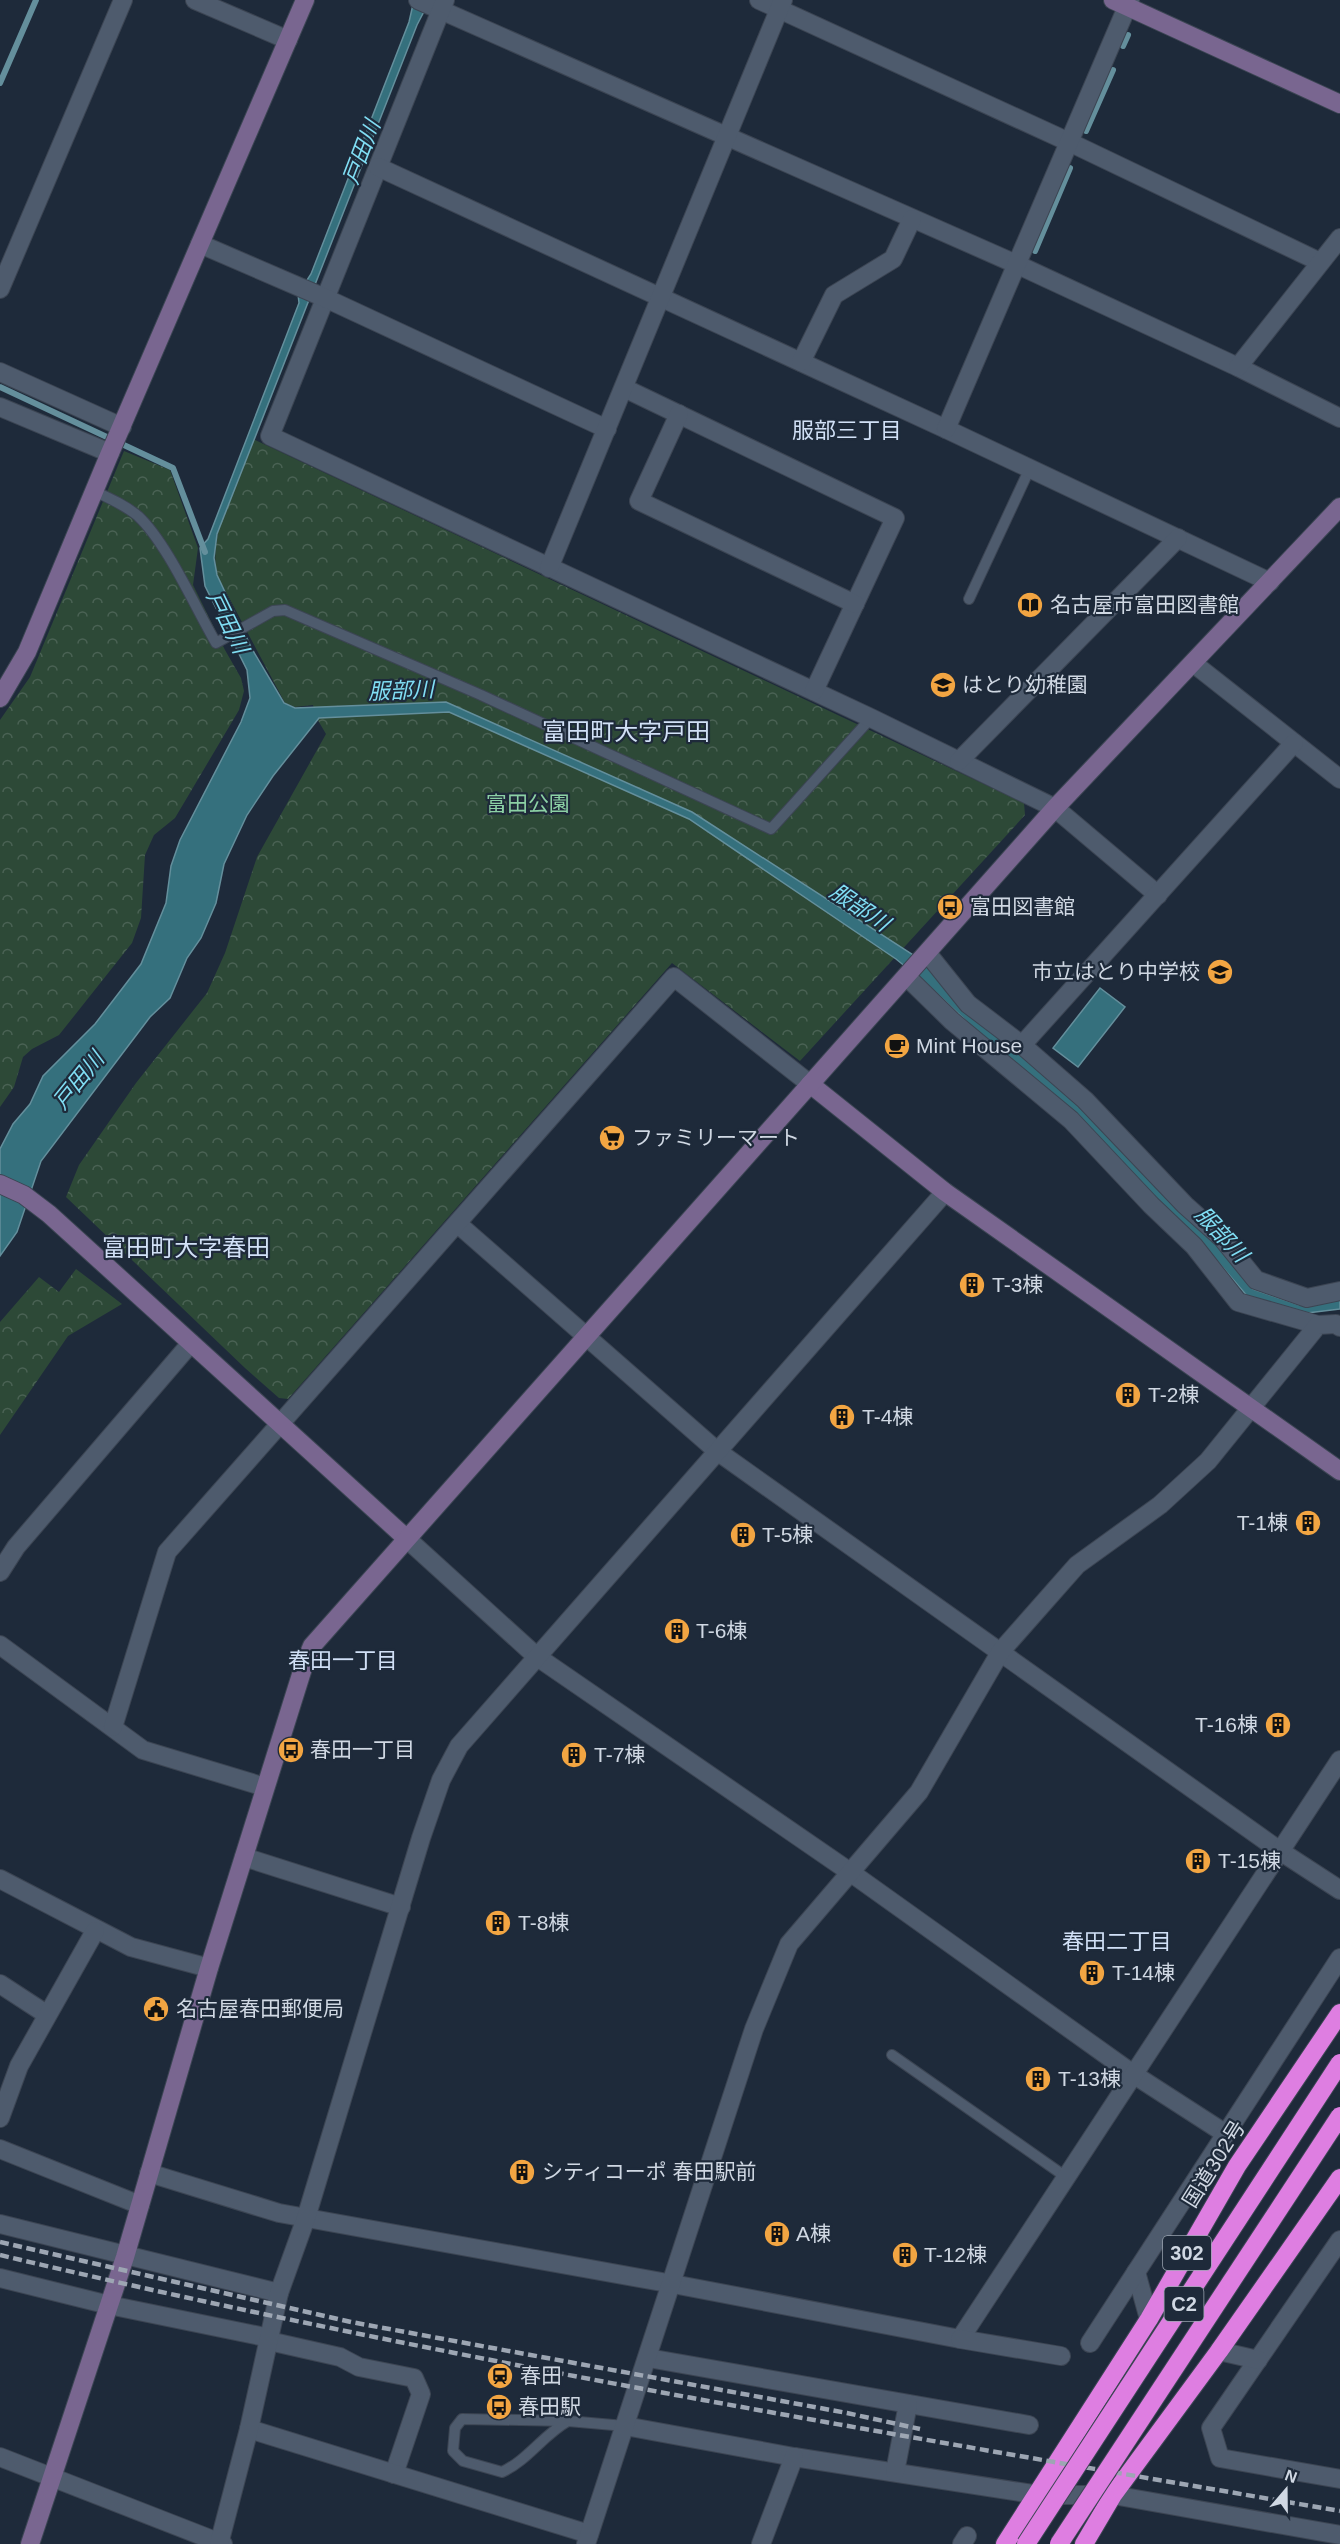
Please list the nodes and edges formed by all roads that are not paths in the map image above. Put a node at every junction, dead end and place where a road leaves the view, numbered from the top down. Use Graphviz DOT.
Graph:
graph roads {
  1 [pos="123,0"];
  2 [pos="195,0"];
  3 [pos="305,0"];
  4 [pos="759,0"];
  5 [pos="1123,2"];
  6 [pos="434,4"];
  7 [pos="781,5"];
  8 [pos="288,40"];
  9 [pos="1340,104"];
  10 [pos="728,137"];
  11 [pos="1069,142"];
  12 [pos="378,167"];
  13 [pos="912,219"];
  14 [pos="1340,238"];
  15 [pos="200,244"];
  16 [pos="1320,262"];
  17 [pos="1016,264"];
  18 [pos="0,289"];
  19 [pos="320,296"];
  20 [pos="662,298"];
  21 [pos="801,362"];
  22 [pos="1238,367"];
  23 [pos="0,372"];
  24 [pos="624,388"];
  25 [pos="0,407"];
  26 [pos="679,414"];
  27 [pos="1340,418"];
  28 [pos="122,427"];
  29 [pos="607,429"];
  30 [pos="946,429"];
  31 [pos="110,453"];
  32 [pos="1030,468"];
  33 [pos="94,491"];
  34 [pos="1338,514"];
  35 [pos="1178,537"];
  36 [pos="549,568"];
  37 [pos="1270,582"];
  38 [pos="969,599"];
  39 [pos="855,604"];
  40 [pos="1193,663"];
  41 [pos="814,691"];
  42 [pos="1,694"];
  43 [pos="871,718"];
  44 [pos="1294,743"];
  45 [pos="959,761"];
  46 [pos="1340,779"];
  47 [pos="1055,808"];
  48 [pos="1158,894"];
  49 [pos="925,957"];
  50 [pos="907,977"];
  51 [pos="1022,1046"];
  52 [pos="810,1084"];
  53 [pos="0,1184"];
  54 [pos="945,1192"];
  55 [pos="458,1224"];
  56 [pos="1340,1291"];
  57 [pos="1309,1313"];
  58 [pos="1340,1327"];
  59 [pos="586,1337"];
  60 [pos="191,1342"];
  61 [pos="1252,1408"];
  62 [pos="279,1422"];
  63 [pos="717,1451"];
  64 [pos="1340,1471"];
  65 [pos="406,1538"];
  66 [pos="0,1572"];
  67 [pos="0,1645"];
  68 [pos="1001,1651"];
  69 [pos="536,1656"];
  70 [pos="113,1727"];
  71 [pos="1340,1760"];
  72 [pos="265,1787"];
  73 [pos="1280,1851"];
  74 [pos="244,1857"];
  75 [pos="850,1872"];
  76 [pos="0,1879"];
  77 [pos="1340,1890"];
  78 [pos="400,1907"];
  79 [pos="95,1931"];
  80 [pos="1340,1958"];
  81 [pos="209,1968"];
  82 [pos="0,1984"];
  83 [pos="1340,2013"];
  84 [pos="46,2014"];
  85 [pos="892,2055"];
  86 [pos="1340,2063"];
  87 [pos="1133,2074"];
  88 [pos="1340,2116"];
  89 [pos="0,2118"];
  90 [pos="1226,2134"];
  91 [pos="0,2149"];
  92 [pos="148,2173"];
  93 [pos="1066,2176"];
  94 [pos="1340,2178"];
  95 [pos="140,2205"];
  96 [pos="306,2218"];
  97 [pos="0,2224"];
  98 [pos="1340,2240"];
  99 [pos="126,2256"];
  100 [pos="1136,2272"];
  101 [pos="0,2278"];
  102 [pos="673,2284"];
  103 [pos="279,2293"];
  104 [pos="109,2305"];
  105 [pos="1149,2319"];
  106 [pos="960,2339"];
  107 [pos="269,2340"];
  108 [pos="1090,2343"];
  109 [pos="1219,2351"];
  110 [pos="1061,2356"];
  111 [pos="648,2358"];
  112 [pos="1258,2360"];
  113 [pos="908,2404"];
  114 [pos="568,2421"];
  115 [pos="1029,2425"];
  116 [pos="625,2426"];
  117 [pos="249,2429"];
  118 [pos="0,2457"];
  119 [pos="794,2457"];
  120 [pos="895,2472"];
  121 [pos="394,2474"];
  122 [pos="51,2476"];
  123 [pos="1340,2479"];
  124 [pos="1113,2494"];
  125 [pos="1039,2495"];
  126 [pos="1340,2535"];
  127 [pos="588,2539"];
  128 [pos="220,2543"];
  129 [pos="30,2544"];
  130 [pos="761,2544"];
  131 [pos="1005,2544"];
  132 [pos="1026,2544"];
  133 [pos="1059,2544"];
  134 [pos="1084,2544"];
  1 -- 18 [label="street"];
  2 -- 8 [label="street"];
  3 -- 8 [label="street"];
  4 -- 7 [label="street"];
  5 -- 9 [label="street"];
  5 -- 11 [label="street"];
  6 -- 10 [label="street"];
  6 -- 12 [label="street"];
  7 -- 10 [label="street"];
  7 -- 11 [label="street"];
  8 -- 15 [label="street"];
  10 -- 13 [label="street"];
  10 -- 20 [label="street"];
  11 -- 16 [label="street"];
  11 -- 17 [label="street"];
  12 -- 19 [label="street"];
  12 -- 20 [label="street"];
  13 -- 17 [label="street"];
  13 -- 21 [label="street"];
  14 -- 16 [label="street"];
  15 -- 19 [label="street"];
  15 -- 28 [label="street"];
  16 -- 22 [label="street"];
  17 -- 22 [label="street"];
  17 -- 30 [label="street"];
  19 -- 29 [label="street"];
  19 -- 36 [label="street"];
  20 -- 21 [label="street"];
  20 -- 24 [label="street"];
  21 -- 30 [label="street"];
  22 -- 27 [label="street"];
  23 -- 28 [label="street"];
  24 -- 26 [label="street"];
  24 -- 29 [label="street"];
  25 -- 31 [label="street"];
  26 -- 39 [label="street"];
  26 -- 39 [label="street"];
  28 -- 31 [label="street"];
  29 -- 36 [label="street"];
  30 -- 32 [label="street"];
  31 -- 33 [label="street"];
  32 -- 35 [label="street"];
  32 -- 38 [label="lane"];
  33 -- 42 [label="street"];
  33 -- 43 [label="lane"];
  34 -- 37 [label="street"];
  35 -- 37 [label="street"];
  35 -- 45 [label="street"];
  36 -- 41 [label="street"];
  37 -- 40 [label="street"];
  39 -- 41 [label="street"];
  40 -- 44 [label="street"];
  40 -- 47 [label="street"];
  41 -- 43 [label="street"];
  43 -- 45 [label="street"];
  44 -- 46 [label="street"];
  44 -- 48 [label="street"];
  45 -- 47 [label="street"];
  47 -- 48 [label="street"];
  47 -- 49 [label="street"];
  48 -- 51 [label="street"];
  49 -- 50 [label="street"];
  49 -- 51 [label="street"];
  50 -- 52 [label="street"];
  50 -- 57 [label="street"];
  51 -- 57 [label="street"];
  52 -- 54 [label="street"];
  52 -- 55 [label="street"];
  52 -- 59 [label="street"];
  53 -- 60 [label="street"];
  54 -- 61 [label="street"];
  54 -- 63 [label="street"];
  55 -- 59 [label="street"];
  55 -- 62 [label="street"];
  56 -- 57 [label="street"];
  57 -- 58 [label="street"];
  57 -- 61 [label="street"];
  59 -- 63 [label="street"];
  59 -- 65 [label="street"];
  60 -- 62 [label="street"];
  60 -- 66 [label="street"];
  61 -- 64 [label="street"];
  61 -- 68 [label="street"];
  62 -- 65 [label="street"];
  62 -- 70 [label="street"];
  63 -- 68 [label="street"];
  63 -- 69 [label="street"];
  65 -- 69 [label="street"];
  65 -- 72 [label="street"];
  67 -- 70 [label="street"];
  68 -- 73 [label="street"];
  68 -- 75 [label="street"];
  69 -- 75 [label="street"];
  69 -- 78 [label="street"];
  70 -- 72 [label="street"];
  71 -- 73 [label="street"];
  72 -- 74 [label="street"];
  73 -- 77 [label="street"];
  73 -- 87 [label="street"];
  74 -- 78 [label="street"];
  74 -- 81 [label="street"];
  75 -- 87 [label="street"];
  75 -- 102 [label="street"];
  76 -- 79 [label="street"];
  78 -- 96 [label="street"];
  79 -- 81 [label="street"];
  79 -- 84 [label="street"];
  80 -- 90 [label="street"];
  81 -- 92 [label="street"];
  82 -- 84 [label="street"];
  83 -- 105 [label="highway, 国道302号 / 302"];
  84 -- 89 [label="street"];
  85 -- 93 [label="lane"];
  86 -- 132 [label="highway, C2, bridge"];
  87 -- 90 [label="street"];
  87 -- 93 [label="street"];
  88 -- 133 [label="highway, C2, bridge"];
  90 -- 100 [label="street"];
  91 -- 95 [label="street"];
  92 -- 95 [label="street"];
  92 -- 96 [label="street"];
  93 -- 106 [label="street"];
  94 -- 109 [label="highway"];
  95 -- 99 [label="street"];
  96 -- 102 [label="street"];
  96 -- 103 [label="street"];
  97 -- 99 [label="street"];
  98 -- 112 [label="street"];
  99 -- 103 [label="street"];
  99 -- 104 [label="street"];
  100 -- 105 [label="street"];
  100 -- 108 [label="street"];
  101 -- 104 [label="street"];
  102 -- 106 [label="street"];
  102 -- 111 [label="street"];
  103 -- 107 [label="street"];
  104 -- 107 [label="street"];
  104 -- 122 [label="street"];
  105 -- 125 [label="highway, 国道302号 / 302"];
  106 -- 110 [label="street"];
  107 -- 117 [label="street"];
  107 -- 121 [label="street"];
  109 -- 112 [label="street"];
  109 -- 124 [label="highway"];
  111 -- 113 [label="street"];
  111 -- 116 [label="street"];
  112 -- 123 [label="street"];
  113 -- 115 [label="street"];
  113 -- 120 [label="street"];
  114 -- 114 [label="lane"];
  114 -- 116 [label="lane"];
  116 -- 119 [label="street"];
  116 -- 127 [label="street"];
  117 -- 121 [label="street"];
  117 -- 128 [label="street"];
  118 -- 122 [label="street"];
  119 -- 120 [label="street"];
  119 -- 130 [label="street"];
  120 -- 125 [label="street"];
  121 -- 127 [label="street"];
  122 -- 128 [label="street"];
  122 -- 129 [label="street"];
  124 -- 125 [label="street"];
  124 -- 126 [label="street"];
  124 -- 134 [label="highway"];
  125 -- 131 [label="highway, 302"];
}
